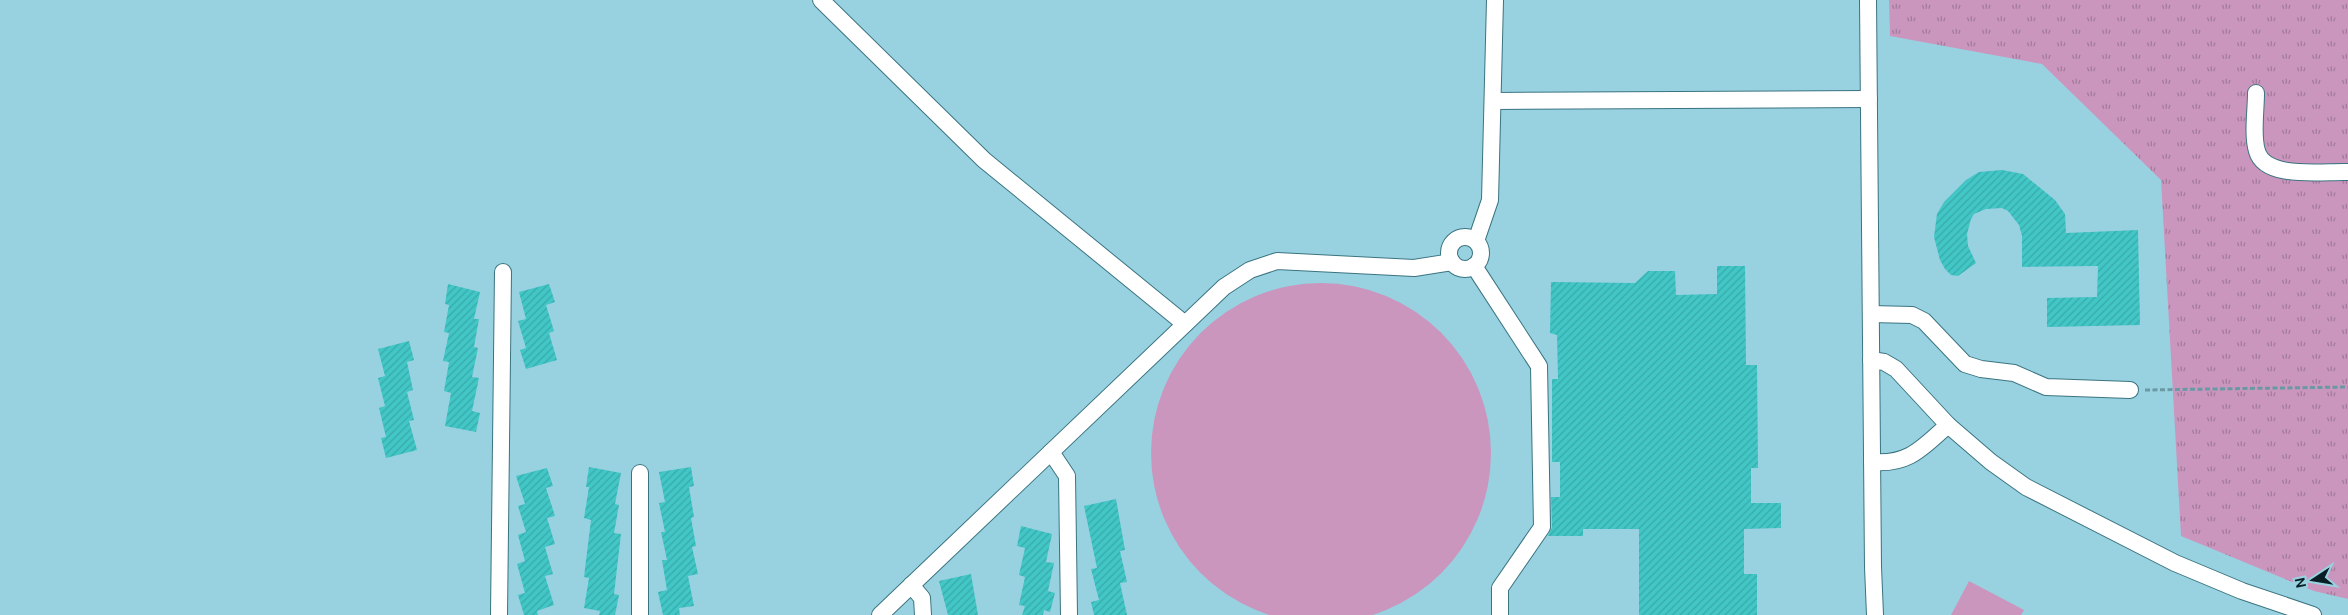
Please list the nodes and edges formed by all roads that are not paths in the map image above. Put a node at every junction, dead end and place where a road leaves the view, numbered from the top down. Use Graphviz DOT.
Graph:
graph roads {
  1 [pos="822,0"];
  2 [pos="1495,0"];
  3 [pos="1868,0"];
  4 [pos="2256,93"];
  5 [pos="1869,99"];
  6 [pos="1493,101"];
  7 [pos="2348,172"];
  8 [pos="1476,241"];
  9 [pos="1452,262"];
  10 [pos="1474,266"];
  11 [pos="503,272"];
  12 [pos="1871,314"];
  13 [pos="1185,324"];
  14 [pos="1871,360"];
  15 [pos="2130,390"];
  16 [pos="1948,425"];
  17 [pos="1051,452"];
  18 [pos="1872,462"];
  19 [pos="640,473"];
  20 [pos="911,586"];
  21 [pos="498,615"];
  22 [pos="640,615"];
  23 [pos="880,615"];
  24 [pos="922,615"];
  25 [pos="1069,615"];
  26 [pos="1500,615"];
  27 [pos="1875,615"];
  28 [pos="2313,615"];
  1 -- 13 [label="street"];
  2 -- 6 [label="street"];
  3 -- 5 [label="street"];
  4 -- 7 [label="street"];
  5 -- 6 [label="street"];
  5 -- 12 [label="street"];
  6 -- 8 [label="street"];
  8 -- 9 [label="street"];
  8 -- 10 [label="street"];
  9 -- 10 [label="street"];
  9 -- 13 [label="street"];
  10 -- 26 [label="street"];
  11 -- 21 [label="street"];
  12 -- 14 [label="street"];
  12 -- 15 [label="street"];
  13 -- 17 [label="street"];
  14 -- 16 [label="street"];
  14 -- 18 [label="street"];
  16 -- 18 [label="street"];
  16 -- 28 [label="street"];
  17 -- 20 [label="street"];
  17 -- 25 [label="street"];
  18 -- 27 [label="street"];
  19 -- 22 [label="street"];
  20 -- 23 [label="street"];
  20 -- 24 [label="street"];
}
